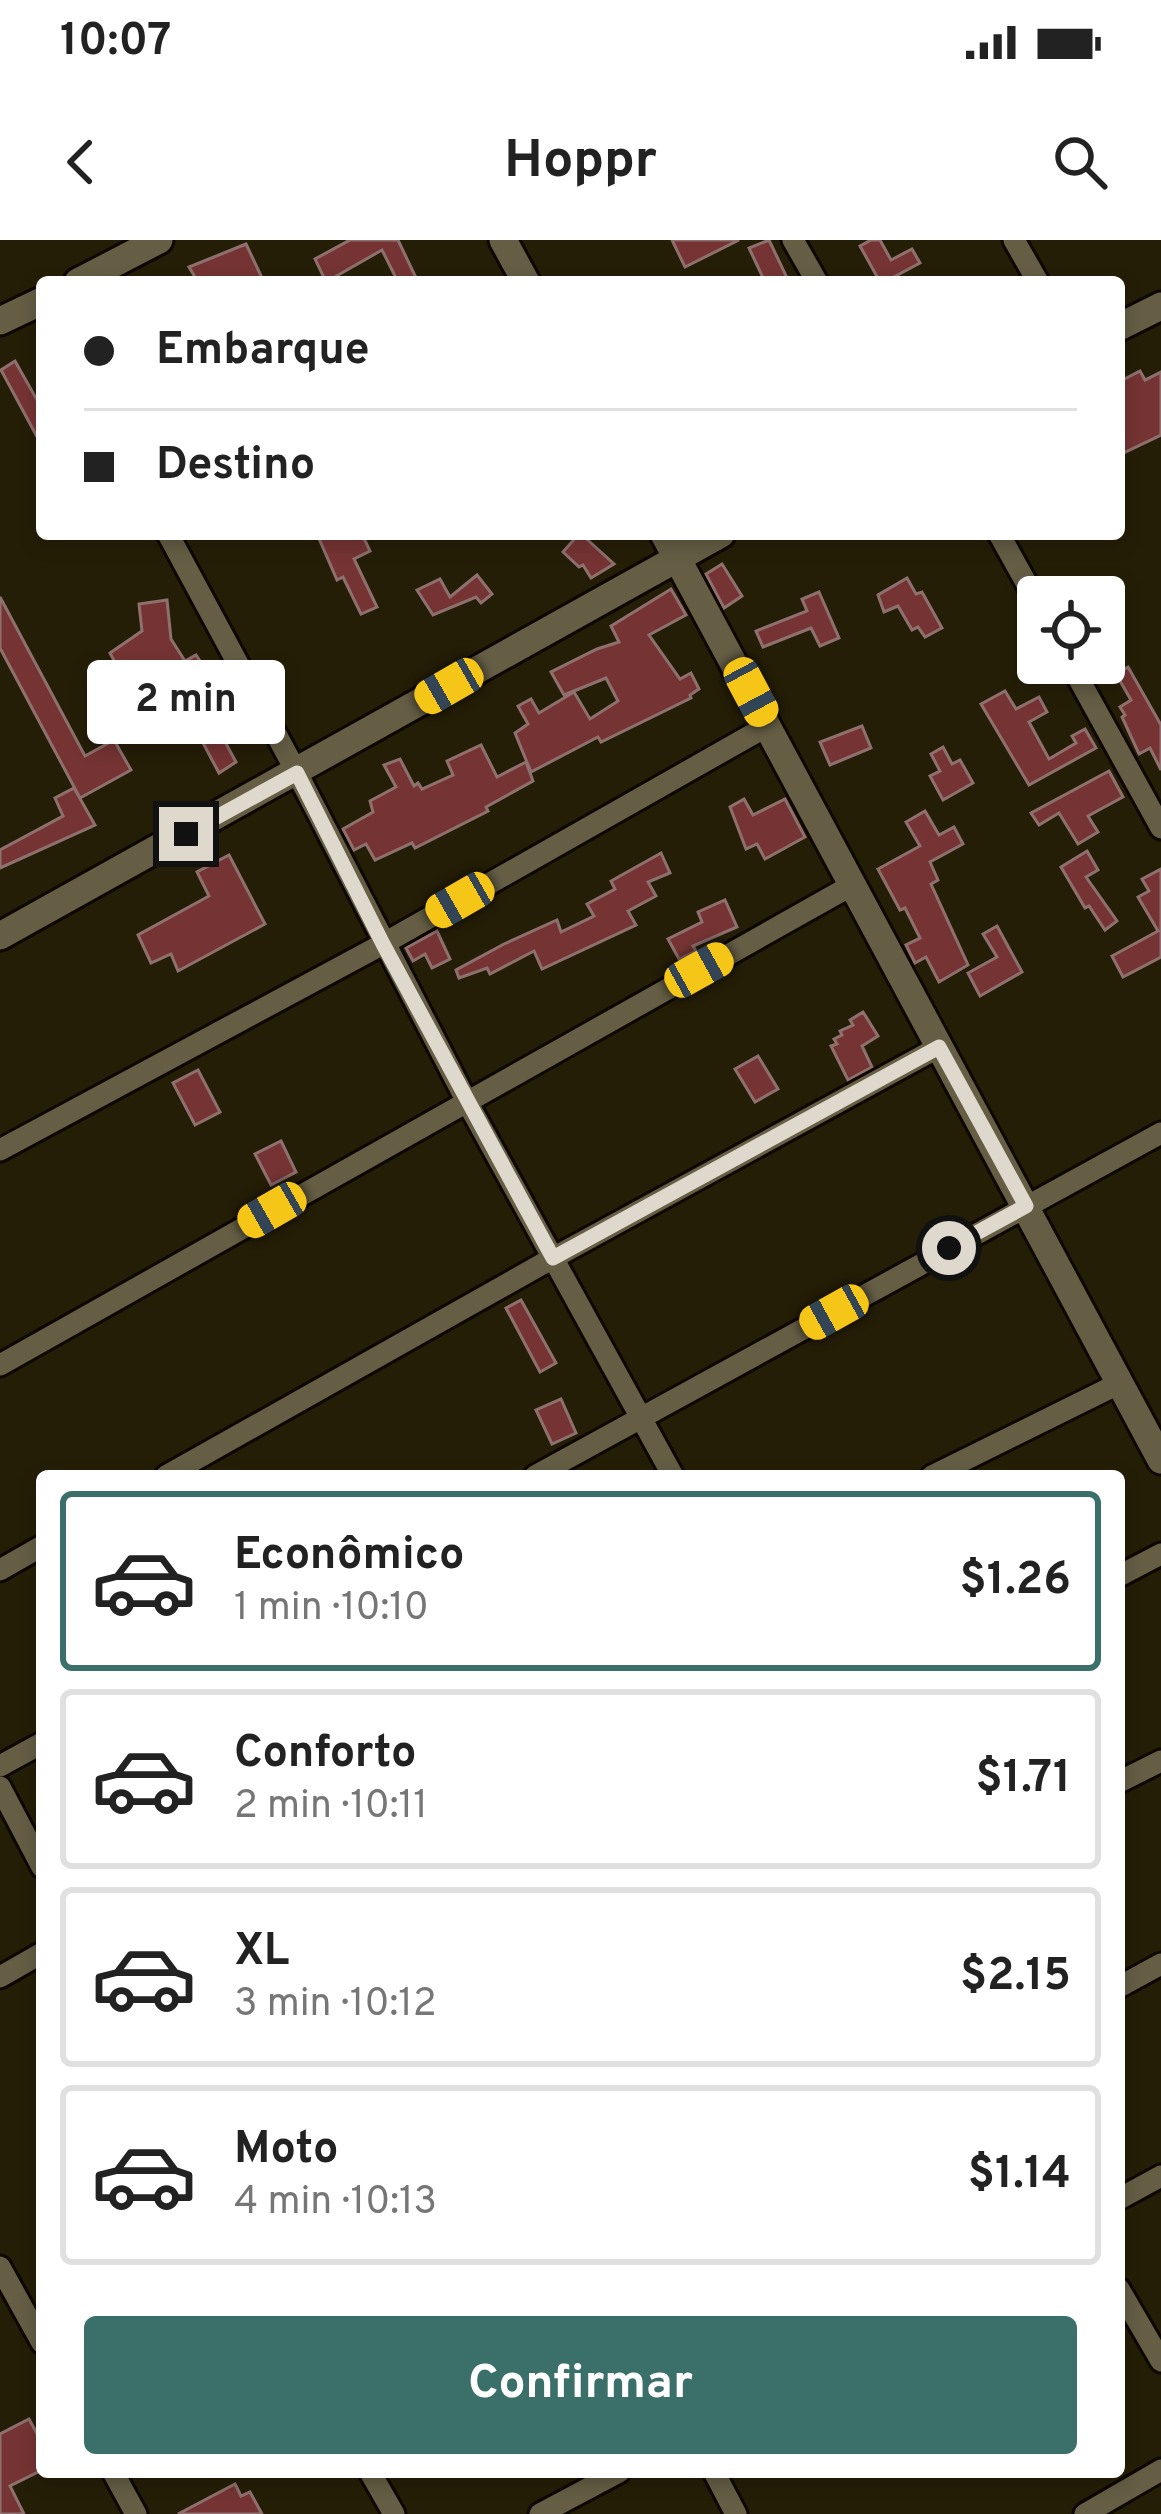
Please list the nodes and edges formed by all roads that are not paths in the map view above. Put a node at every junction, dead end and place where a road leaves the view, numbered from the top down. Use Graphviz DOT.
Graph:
graph roads {
  1 [pos="159,240"];
  2 [pos="503,240"];
  3 [pos="794,240"];
  4 [pos="1014,240"];
  5 [pos="90,276"];
  6 [pos="521,276"];
  7 [pos="814,276"];
  8 [pos="1035,276"];
  9 [pos="36,304"];
  10 [pos="1161,306"];
  11 [pos="0,319"];
  12 [pos="1125,324"];
  13 [pos="171,540"];
  14 [pos="1002,540"];
  15 [pos="670,545"];
  16 [pos="1022,576"];
  17 [pos="1082,684"];
  18 [pos="769,725"];
  19 [pos="297,773"];
  20 [pos="1161,828"];
  21 [pos="854,884"];
  22 [pos="0,936"];
  23 [pos="383,944"];
  24 [pos="939,1047"];
  25 [pos="466,1100"];
  26 [pos="1161,1133"];
  27 [pos="0,1150"];
  28 [pos="1026,1206"];
  29 [pos="553,1258"];
  30 [pos="0,1365"];
  31 [pos="1120,1383"];
  32 [pos="642,1418"];
  33 [pos="1161,1460"];
  34 [pos="177,1470"];
  35 [pos="546,1470"];
  36 [pos="670,1470"];
  37 [pos="944,1470"];
  38 [pos="36,1549"];
  39 [pos="1161,1554"];
  40 [pos="0,1570"];
  41 [pos="1125,1573"];
  42 [pos="36,1746"];
  43 [pos="1161,1761"];
  44 [pos="0,1766"];
  45 [pos="1125,1779"];
  46 [pos="0,1787"];
  47 [pos="36,1856"];
  48 [pos="36,1956"];
  49 [pos="1161,1964"];
  50 [pos="0,1977"];
  51 [pos="1125,1984"];
  52 [pos="1161,2176"];
  53 [pos="1125,2196"];
  54 [pos="0,2267"];
  55 [pos="1125,2299"];
  56 [pos="36,2332"];
  57 [pos="1161,2361"];
  58 [pos="1161,2470"];
  59 [pos="116,2478"];
  60 [pos="373,2478"];
  61 [pos="608,2478"];
  62 [pos="716,2478"];
  63 [pos="136,2514"];
  64 [pos="394,2514"];
  65 [pos="540,2514"];
  66 [pos="736,2514"];
  67 [pos="1085,2514"];
  1 -- 5 [label="street"];
  2 -- 6 [label="street"];
  3 -- 7 [label="street"];
  4 -- 8 [label="street"];
  9 -- 11 [label="street"];
  10 -- 12 [label="street"];
  13 -- 19 [label="street"];
  14 -- 16 [label="street"];
  15 -- 18 [label="street"];
  15 -- 19 [label="street"];
  17 -- 20 [label="street"];
  18 -- 21 [label="street"];
  18 -- 23 [label="street"];
  19 -- 22 [label="street"];
  19 -- 23 [label="street"];
  21 -- 24 [label="street"];
  21 -- 25 [label="street"];
  23 -- 25 [label="street"];
  23 -- 27 [label="street"];
  24 -- 28 [label="street"];
  24 -- 29 [label="street"];
  25 -- 29 [label="street"];
  25 -- 30 [label="street"];
  26 -- 28 [label="street"];
  28 -- 31 [label="street"];
  28 -- 32 [label="street"];
  29 -- 32 [label="street"];
  29 -- 34 [label="street"];
  31 -- 33 [label="street"];
  31 -- 37 [label="street"];
  32 -- 35 [label="street"];
  32 -- 36 [label="street"];
  38 -- 40 [label="street"];
  39 -- 41 [label="street"];
  42 -- 44 [label="street"];
  43 -- 45 [label="street"];
  46 -- 47 [label="street"];
  48 -- 50 [label="street"];
  49 -- 51 [label="street"];
  52 -- 53 [label="street"];
  54 -- 56 [label="street"];
  55 -- 57 [label="street"];
  58 -- 67 [label="street"];
  59 -- 63 [label="street"];
  60 -- 64 [label="street"];
  61 -- 65 [label="street"];
  62 -- 66 [label="street"];
}
